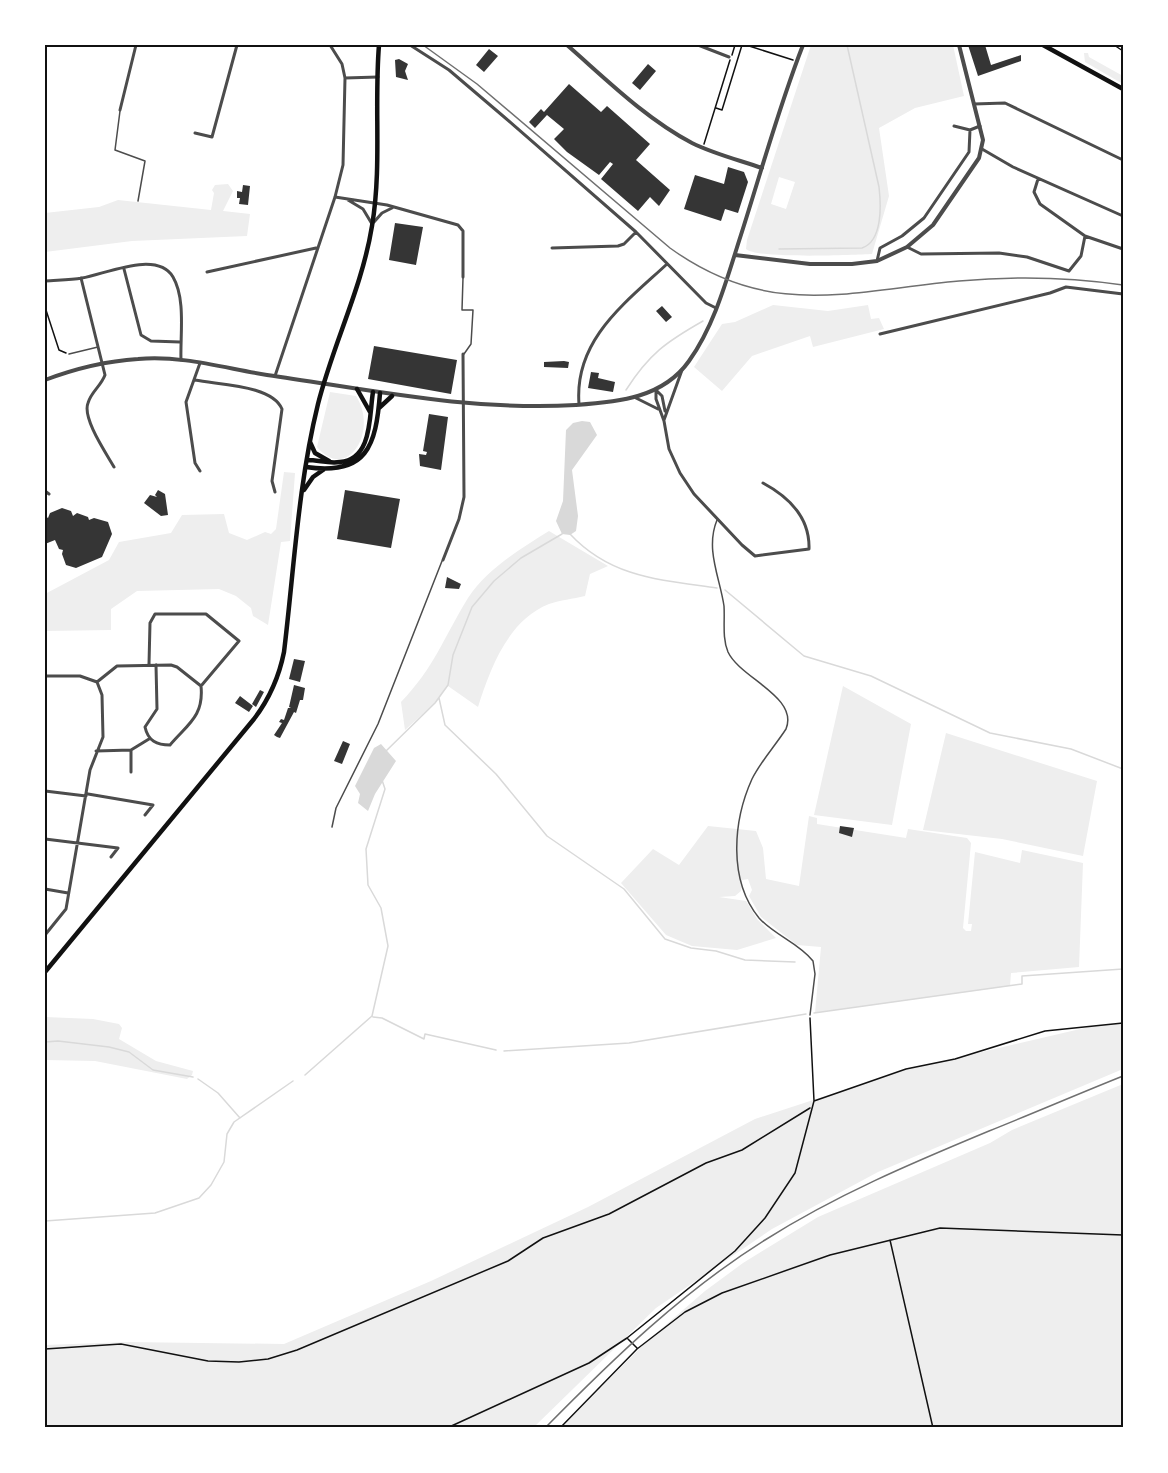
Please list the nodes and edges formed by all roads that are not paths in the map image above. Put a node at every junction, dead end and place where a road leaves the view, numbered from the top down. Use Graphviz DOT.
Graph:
graph roads {
  1 [pos="136,45"];
  2 [pos="237,45"];
  3 [pos="330,45"];
  4 [pos="379,45"];
  5 [pos="410,45"];
  6 [pos="567,45"];
  7 [pos="698,45"];
  8 [pos="802,45"];
  9 [pos="959,45"];
  10 [pos="1043,45"];
  11 [pos="730,57"];
  12 [pos="378,77"];
  13 [pos="345,78"];
  14 [pos="1123,89"];
  15 [pos="973,104"];
  16 [pos="120,110"];
  17 [pos="954,126"];
  18 [pos="980,126"];
  19 [pos="970,130"];
  20 [pos="195,134"];
  21 [pos="982,149"];
  22 [pos="1123,160"];
  23 [pos="762,168"];
  24 [pos="1038,178"];
  25 [pos="335,197"];
  26 [pos="346,200"];
  27 [pos="138,201"];
  28 [pos="375,204"];
  29 [pos="394,207"];
  30 [pos="1123,216"];
  31 [pos="372,225"];
  32 [pos="636,232"];
  33 [pos="1085,236"];
  34 [pos="907,247"];
  35 [pos="316,248"];
  36 [pos="552,248"];
  37 [pos="1123,249"];
  38 [pos="735,255"];
  39 [pos="877,261"];
  40 [pos="668,264"];
  41 [pos="124,269"];
  42 [pos="207,272"];
  43 [pos="463,277"];
  44 [pos="81,278"];
  45 [pos="45,281"];
  46 [pos="1123,294"];
  47 [pos="716,308"];
  48 [pos="880,334"];
  49 [pos="180,342"];
  50 [pos="99,346"];
  51 [pos="69,354"];
  52 [pos="463,354"];
  53 [pos="181,360"];
  54 [pos="200,363"];
  55 [pos="103,364"];
  56 [pos="682,370"];
  57 [pos="275,376"];
  58 [pos="45,380"];
  59 [pos="195,380"];
  60 [pos="357,389"];
  61 [pos="656,390"];
  62 [pos="373,392"];
  63 [pos="380,393"];
  64 [pos="392,396"];
  65 [pos="636,398"];
  66 [pos="464,404"];
  67 [pos="579,404"];
  68 [pos="379,408"];
  69 [pos="659,410"];
  70 [pos="370,412"];
  71 [pos="665,413"];
  72 [pos="664,422"];
  73 [pos="310,442"];
  74 [pos="308,460"];
  75 [pos="331,462"];
  76 [pos="114,467"];
  77 [pos="306,467"];
  78 [pos="326,469"];
  79 [pos="200,471"];
  80 [pos="763,483"];
  81 [pos="45,491"];
  82 [pos="275,492"];
  83 [pos="303,492"];
  84 [pos="49,494"];
  85 [pos="718,519"];
  86 [pos="442,560"];
  87 [pos="149,665"];
  88 [pos="156,665"];
  89 [pos="45,676"];
  90 [pos="97,682"];
  91 [pos="201,687"];
  92 [pos="149,739"];
  93 [pos="131,750"];
  94 [pos="96,751"];
  95 [pos="130,772"];
  96 [pos="45,791"];
  97 [pos="86,795"];
  98 [pos="145,815"];
  99 [pos="332,827"];
  100 [pos="45,839"];
  101 [pos="78,842"];
  102 [pos="111,857"];
  103 [pos="45,889"];
  104 [pos="68,893"];
  105 [pos="45,935"];
  106 [pos="45,972"];
  107 [pos="810,1015"];
  1 -- 16 [label="street"];
  2 -- 20 [label="street"];
  3 -- 13 [label="street"];
  4 -- 12 [label="main road"];
  5 -- 32 [label="street"];
  6 -- 23 [label="street"];
  7 -- 11 [label="street"];
  8 -- 23 [label="street"];
  9 -- 15 [label="street"];
  10 -- 14 [label="main road"];
  12 -- 13 [label="street"];
  12 -- 28 [label="main road"];
  13 -- 25 [label="street"];
  15 -- 18 [label="street"];
  15 -- 22 [label="street"];
  16 -- 27 [label="lane"];
  17 -- 19 [label="street"];
  18 -- 19 [label="street"];
  18 -- 21 [label="street"];
  19 -- 39 [label="street"];
  21 -- 24 [label="street"];
  21 -- 34 [label="street"];
  23 -- 38 [label="street"];
  24 -- 30 [label="street"];
  24 -- 33 [label="street"];
  25 -- 26 [label="street"];
  25 -- 35 [label="street"];
  26 -- 28 [label="street"];
  26 -- 31 [label="street"];
  28 -- 29 [label="street"];
  28 -- 31 [label="main road"];
  29 -- 31 [label="street"];
  29 -- 43 [label="street"];
  31 -- 73 [label="main road"];
  32 -- 36 [label="street"];
  32 -- 40 [label="street"];
  33 -- 34 [label="street"];
  33 -- 37 [label="street"];
  34 -- 39 [label="street"];
  35 -- 42 [label="street"];
  35 -- 57 [label="street"];
  38 -- 39 [label="street"];
  38 -- 47 [label="street"];
  40 -- 47 [label="street"];
  40 -- 67 [label="street"];
  41 -- 44 [label="street"];
  41 -- 49 [label="street"];
  41 -- 49 [label="street"];
  43 -- 52 [label="lane"];
  44 -- 45 [label="street"];
  44 -- 50 [label="street"];
  46 -- 48 [label="street"];
  47 -- 56 [label="street"];
  49 -- 53 [label="street"];
  50 -- 51 [label="lane"];
  50 -- 55 [label="street"];
  52 -- 66 [label="street"];
  53 -- 54 [label="street"];
  53 -- 55 [label="street"];
  54 -- 57 [label="street"];
  54 -- 59 [label="street"];
  55 -- 58 [label="street"];
  55 -- 76 [label="street"];
  56 -- 61 [label="street"];
  56 -- 71 [label="street"];
  57 -- 60 [label="street"];
  59 -- 79 [label="street"];
  59 -- 82 [label="street"];
  60 -- 62 [label="street"];
  60 -- 70 [label="main road"];
  61 -- 65 [label="street"];
  61 -- 69 [label="street"];
  61 -- 71 [label="street"];
  62 -- 63 [label="street"];
  62 -- 70 [label="main road"];
  63 -- 64 [label="street"];
  63 -- 68 [label="main road"];
  64 -- 66 [label="street"];
  64 -- 68 [label="main road"];
  65 -- 67 [label="street"];
  65 -- 69 [label="street"];
  66 -- 67 [label="street"];
  66 -- 86 [label="street"];
  68 -- 78 [label="main road"];
  69 -- 72 [label="street"];
  70 -- 75 [label="main road"];
  71 -- 72 [label="street"];
  72 -- 85 [label="street"];
  73 -- 74 [label="main road"];
  73 -- 75 [label="main road"];
  74 -- 75 [label="main road"];
  74 -- 77 [label="main road"];
  77 -- 78 [label="main road"];
  77 -- 83 [label="main road"];
  78 -- 83 [label="main road"];
  80 -- 85 [label="street"];
  81 -- 84 [label="street"];
  83 -- 106 [label="main road"];
  85 -- 107 [label="lane"];
  86 -- 99 [label="lane"];
  87 -- 88 [label="street"];
  87 -- 90 [label="street"];
  87 -- 91 [label="street"];
  88 -- 91 [label="street"];
  88 -- 92 [label="street"];
  89 -- 90 [label="street"];
  90 -- 94 [label="street"];
  91 -- 92 [label="street"];
  92 -- 93 [label="street"];
  93 -- 94 [label="street"];
  93 -- 95 [label="street"];
  94 -- 97 [label="street"];
  96 -- 97 [label="street"];
  97 -- 98 [label="street"];
  97 -- 101 [label="street"];
  100 -- 101 [label="street"];
  101 -- 102 [label="street"];
  101 -- 104 [label="street"];
  103 -- 104 [label="street"];
  104 -- 105 [label="street"];
}
